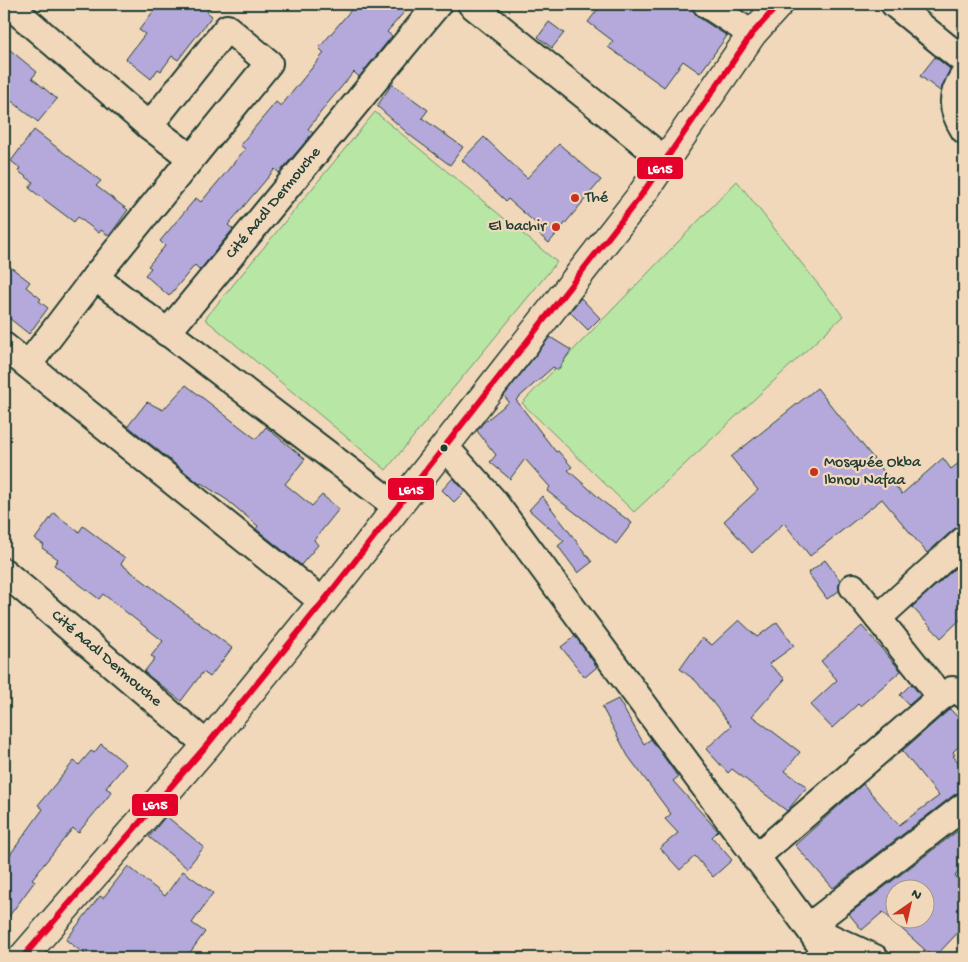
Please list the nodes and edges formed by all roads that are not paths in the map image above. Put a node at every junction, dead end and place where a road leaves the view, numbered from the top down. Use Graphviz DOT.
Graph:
graph roads {
  1 [pos="8,4"];
  2 [pos="438,4"];
  3 [pos="471,4"];
  4 [pos="706,4"];
  5 [pos="779,4"];
  6 [pos="894,4"];
  7 [pos="752,34"];
  8 [pos="964,61"];
  9 [pos="964,75"];
  10 [pos="149,126"];
  11 [pos="964,130"];
  12 [pos="191,158"];
  13 [pos="666,162"];
  14 [pos="95,278"];
  15 [pos="168,333"];
  16 [pos="4,346"];
  17 [pos="28,365"];
  18 [pos="445,447"];
  19 [pos="398,508"];
  20 [pos="964,540"];
  21 [pos="4,572"];
  22 [pos="853,587"];
  23 [pos="323,602"];
  24 [pos="878,618"];
  25 [pos="952,696"];
  26 [pos="207,745"];
  27 [pos="964,806"];
  28 [pos="755,858"];
  29 [pos="808,927"];
  30 [pos="22,958"];
  31 [pos="829,958"];
  32 [pos="875,958"];
  1 -- 10 [label="street"];
  2 -- 15 [label="street, Cité Aadl Dermouche"];
  3 -- 13 [label="street"];
  4 -- 7 [label="street"];
  5 -- 7 [label="main road"];
  6 -- 8 [label="street"];
  7 -- 13 [label="main road"];
  9 -- 11 [label="street"];
  10 -- 12 [label="street"];
  10 -- 12 [label="street"];
  12 -- 14 [label="street"];
  13 -- 18 [label="main road"];
  14 -- 15 [label="street"];
  14 -- 17 [label="street"];
  15 -- 19 [label="street"];
  16 -- 17 [label="street"];
  17 -- 23 [label="street"];
  18 -- 19 [label="main road"];
  18 -- 28 [label="street"];
  19 -- 23 [label="main road"];
  20 -- 24 [label="street"];
  21 -- 26 [label="street, Cité Aadl Dermouche"];
  22 -- 24 [label="street"];
  23 -- 26 [label="main road"];
  24 -- 25 [label="street"];
  25 -- 28 [label="street"];
  26 -- 30 [label="main road"];
  27 -- 29 [label="street"];
  28 -- 29 [label="street"];
  29 -- 31 [label="street"];
  29 -- 32 [label="street"];
}
